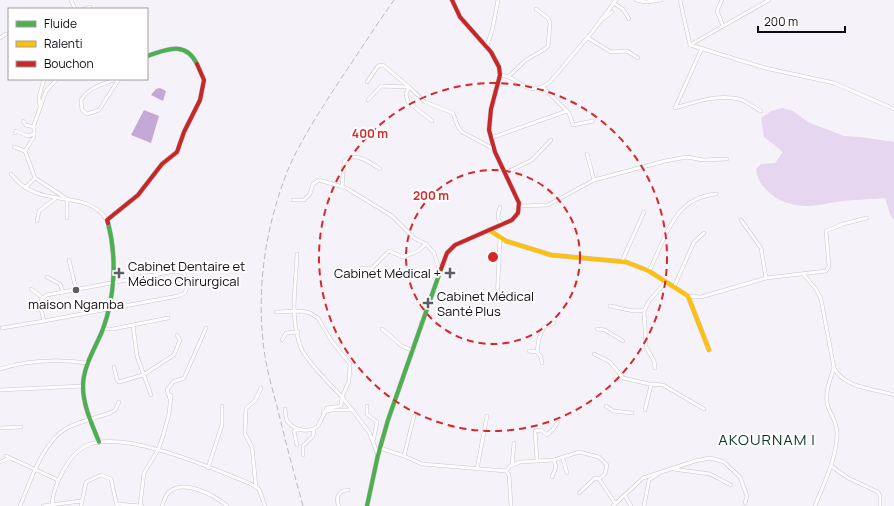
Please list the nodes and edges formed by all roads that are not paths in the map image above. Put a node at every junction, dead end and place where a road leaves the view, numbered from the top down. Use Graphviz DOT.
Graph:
graph roads {
  1 [pos="452,0"];
  2 [pos="498,0"];
  3 [pos="616,0"];
  4 [pos="636,0"];
  5 [pos="661,0"];
  6 [pos="680,0"];
  7 [pos="722,0"];
  8 [pos="770,0"];
  9 [pos="652,1"];
  10 [pos="613,3"];
  11 [pos="90,7"];
  12 [pos="87,8"];
  13 [pos="536,9"];
  14 [pos="612,12"];
  15 [pos="629,19"];
  16 [pos="599,21"];
  17 [pos="723,26"];
  18 [pos="6,34"];
  19 [pos="0,38"];
  20 [pos="588,38"];
  21 [pos="690,45"];
  22 [pos="486,48"];
  23 [pos="702,48"];
  24 [pos="148,56"];
  25 [pos="638,58"];
  26 [pos="500,75"];
  27 [pos="509,76"];
  28 [pos="44,80"];
  29 [pos="56,80"];
  30 [pos="116,80"];
  31 [pos="118,80"];
  32 [pos="367,82"];
  33 [pos="409,87"];
  34 [pos="543,87"];
  35 [pos="368,100"];
  36 [pos="40,107"];
  37 [pos="894,108"];
  38 [pos="567,111"];
  39 [pos="761,111"];
  40 [pos="432,120"];
  41 [pos="23,121"];
  42 [pos="593,121"];
  43 [pos="34,127"];
  44 [pos="16,133"];
  45 [pos="34,134"];
  46 [pos="491,138"];
  47 [pos="551,140"];
  48 [pos="14,147"];
  49 [pos="495,150"];
  50 [pos="25,151"];
  51 [pos="587,154"];
  52 [pos="727,158"];
  53 [pos="380,169"];
  54 [pos="11,174"];
  55 [pos="505,174"];
  56 [pos="35,178"];
  57 [pos="594,180"];
  58 [pos="342,187"];
  59 [pos="25,188"];
  60 [pos="716,194"];
  61 [pos="55,198"];
  62 [pos="67,199"];
  63 [pos="293,200"];
  64 [pos="520,206"];
  65 [pos="500,207"];
  66 [pos="644,212"];
  67 [pos="67,218"];
  68 [pos="867,218"];
  69 [pos="107,220"];
  70 [pos="741,220"];
  71 [pos="37,221"];
  72 [pos="503,225"];
  73 [pos="489,230"];
  74 [pos="704,233"];
  75 [pos="500,237"];
  76 [pos="426,244"];
  77 [pos="297,254"];
  78 [pos="69,260"];
  79 [pos="622,261"];
  80 [pos="361,268"];
  81 [pos="649,271"];
  82 [pos="440,274"];
  83 [pos="803,274"];
  84 [pos="47,277"];
  85 [pos="766,278"];
  86 [pos="112,282"];
  87 [pos="666,282"];
  88 [pos="674,287"];
  89 [pos="32,289"];
  90 [pos="76,289"];
  91 [pos="63,292"];
  92 [pos="688,296"];
  93 [pos="42,298"];
  94 [pos="497,301"];
  95 [pos="610,306"];
  96 [pos="110,308"];
  97 [pos="644,310"];
  98 [pos="276,312"];
  99 [pos="293,312"];
  100 [pos="168,318"];
  101 [pos="44,321"];
  102 [pos="554,323"];
  103 [pos="133,325"];
  104 [pos="2,328"];
  105 [pos="206,328"];
  106 [pos="597,328"];
  107 [pos="103,329"];
  108 [pos="382,329"];
  109 [pos="298,332"];
  110 [pos="177,334"];
  111 [pos="282,340"];
  112 [pos="623,341"];
  113 [pos="709,350"];
  114 [pos="413,351"];
  115 [pos="529,351"];
  116 [pos="537,352"];
  117 [pos="594,354"];
  118 [pos="87,363"];
  119 [pos="542,363"];
  120 [pos="114,367"];
  121 [pos="655,368"];
  122 [pos="834,368"];
  123 [pos="0,369"];
  124 [pos="143,375"];
  125 [pos="651,384"];
  126 [pos="84,386"];
  127 [pos="261,388"];
  128 [pos="0,390"];
  129 [pos="152,395"];
  130 [pos="894,395"];
  131 [pos="342,397"];
  132 [pos="119,402"];
  133 [pos="222,406"];
  134 [pos="367,406"];
  135 [pos="606,406"];
  136 [pos="285,409"];
  137 [pos="704,409"];
  138 [pos="352,410"];
  139 [pos="645,410"];
  140 [pos="323,412"];
  141 [pos="632,413"];
  142 [pos="414,416"];
  143 [pos="487,416"];
  144 [pos="92,419"];
  145 [pos="558,422"];
  146 [pos="21,427"];
  147 [pos="0,428"];
  148 [pos="314,429"];
  149 [pos="301,430"];
  150 [pos="99,442"];
  151 [pos="373,442"];
  152 [pos="514,443"];
  153 [pos="297,445"];
  154 [pos="380,448"];
  155 [pos="158,450"];
  156 [pos="304,455"];
  157 [pos="378,455"];
  158 [pos="6,456"];
  159 [pos="404,456"];
  160 [pos="10,458"];
  161 [pos="563,459"];
  162 [pos="537,460"];
  163 [pos="554,460"];
  164 [pos="0,462"];
  165 [pos="512,465"];
  166 [pos="831,466"];
  167 [pos="208,468"];
  168 [pos="477,469"];
  169 [pos="36,470"];
  170 [pos="669,470"];
  171 [pos="506,471"];
  172 [pos="567,472"];
  173 [pos="646,476"];
  174 [pos="552,477"];
  175 [pos="599,479"];
  176 [pos="58,480"];
  177 [pos="649,480"];
  178 [pos="731,485"];
  179 [pos="256,487"];
  180 [pos="348,490"];
  181 [pos="579,493"];
  182 [pos="625,496"];
  183 [pos="81,501"];
  184 [pos="615,502"];
  185 [pos="745,503"];
  186 [pos="52,505"];
  187 [pos="117,505"];
  188 [pos="20,506"];
  189 [pos="43,506"];
  190 [pos="81,506"];
  191 [pos="141,506"];
  192 [pos="162,506"];
  193 [pos="227,506"];
  194 [pos="265,506"];
  195 [pos="339,506"];
  196 [pos="367,506"];
  197 [pos="512,506"];
  198 [pos="613,506"];
  199 [pos="631,506"];
  200 [pos="644,506"];
  201 [pos="815,506"];
  202 [pos="880,506"];
  1 -- 22 [label="street"];
  2 -- 22 [label="street"];
  3 -- 10 [label="street"];
  4 -- 9 [label="street"];
  5 -- 9 [label="street"];
  6 -- 21 [label="street"];
  7 -- 17 [label="street"];
  8 -- 17 [label="street"];
  10 -- 15 [label="street"];
  10 -- 16 [label="street"];
  11 -- 12 [label="street"];
  13 -- 27 [label="street"];
  14 -- 16 [label="street"];
  16 -- 20 [label="street"];
  17 -- 21 [label="street"];
  18 -- 19 [label="street"];
  20 -- 25 [label="street"];
  20 -- 34 [label="street"];
  21 -- 23 [label="street"];
  22 -- 26 [label="street"];
  23 -- 37 [label="street"];
  23 -- 39 [label="street"];
  24 -- 69 [label="street"];
  26 -- 27 [label="street"];
  26 -- 46 [label="street"];
  27 -- 34 [label="street"];
  28 -- 36 [label="street"];
  29 -- 36 [label="street"];
  30 -- 31 [label="street"];
  32 -- 33 [label="street"];
  33 -- 35 [label="street"];
  33 -- 40 [label="street"];
  33 -- 49 [label="street"];
  34 -- 38 [label="street"];
  36 -- 43 [label="street"];
  38 -- 42 [label="street"];
  38 -- 46 [label="street"];
  41 -- 43 [label="street"];
  43 -- 45 [label="street"];
  44 -- 45 [label="street"];
  45 -- 50 [label="street"];
  46 -- 49 [label="street"];
  47 -- 55 [label="street"];
  48 -- 50 [label="street"];
  49 -- 55 [label="street"];
  50 -- 56 [label="street"];
  51 -- 57 [label="street"];
  52 -- 57 [label="street"];
  53 -- 58 [label="street"];
  54 -- 59 [label="street"];
  55 -- 64 [label="street"];
  56 -- 59 [label="street"];
  56 -- 62 [label="street"];
  57 -- 64 [label="street"];
  58 -- 63 [label="street"];
  58 -- 76 [label="street"];
  59 -- 61 [label="street"];
  60 -- 81 [label="street"];
  61 -- 62 [label="street"];
  61 -- 71 [label="street"];
  62 -- 67 [label="street"];
  62 -- 69 [label="street"];
  64 -- 72 [label="street"];
  65 -- 72 [label="street"];
  66 -- 79 [label="street"];
  68 -- 83 [label="street"];
  69 -- 86 [label="street"];
  70 -- 85 [label="street"];
  72 -- 73 [label="street"];
  73 -- 75 [label="street"];
  73 -- 82 [label="street"];
  74 -- 88 [label="street"];
  75 -- 79 [label="street"];
  75 -- 94 [label="street"];
  76 -- 80 [label="street"];
  76 -- 82 [label="street"];
  77 -- 99 [label="street"];
  78 -- 90 [label="street"];
  79 -- 81 [label="street"];
  81 -- 87 [label="street"];
  82 -- 114 [label="street"];
  83 -- 85 [label="street"];
  83 -- 122 [label="street"];
  84 -- 91 [label="street"];
  85 -- 92 [label="street"];
  86 -- 90 [label="street"];
  86 -- 96 [label="street"];
  86 -- 96 [label="street"];
  87 -- 88 [label="street"];
  87 -- 97 [label="street"];
  88 -- 92 [label="street"];
  89 -- 93 [label="street"];
  90 -- 91 [label="street"];
  91 -- 93 [label="street"];
  92 -- 113 [label="street"];
  93 -- 101 [label="street"];
  95 -- 97 [label="street"];
  96 -- 101 [label="street"];
  96 -- 107 [label="street"];
  97 -- 121 [label="street"];
  98 -- 99 [label="street"];
  99 -- 109 [label="street"];
  99 -- 131 [label="street"];
  100 -- 103 [label="street"];
  101 -- 104 [label="street"];
  102 -- 116 [label="street"];
  103 -- 107 [label="street"];
  103 -- 124 [label="street"];
  105 -- 155 [label="street"];
  106 -- 112 [label="street"];
  107 -- 118 [label="street"];
  108 -- 114 [label="street"];
  109 -- 111 [label="street"];
  109 -- 131 [label="street"];
  110 -- 124 [label="street"];
  114 -- 154 [label="street"];
  115 -- 116 [label="street"];
  116 -- 119 [label="street"];
  117 -- 125 [label="street"];
  118 -- 123 [label="street"];
  118 -- 126 [label="street"];
  120 -- 124 [label="street"];
  122 -- 130 [label="street"];
  122 -- 166 [label="street"];
  124 -- 129 [label="street"];
  125 -- 137 [label="street"];
  125 -- 139 [label="street"];
  126 -- 128 [label="street"];
  126 -- 144 [label="street"];
  127 -- 179 [label="street"];
  131 -- 138 [label="street"];
  131 -- 140 [label="street"];
  132 -- 144 [label="street"];
  133 -- 167 [label="street"];
  134 -- 151 [label="street"];
  135 -- 141 [label="street"];
  136 -- 149 [label="street"];
  138 -- 140 [label="street"];
  138 -- 151 [label="street"];
  140 -- 148 [label="street"];
  142 -- 159 [label="street"];
  143 -- 168 [label="street"];
  144 -- 150 [label="street"];
  144 -- 169 [label="street"];
  145 -- 162 [label="street"];
  146 -- 147 [label="street"];
  148 -- 149 [label="street"];
  148 -- 156 [label="street"];
  149 -- 153 [label="street"];
  150 -- 155 [label="street"];
  150 -- 176 [label="street"];
  151 -- 157 [label="street"];
  152 -- 165 [label="street"];
  154 -- 157 [label="street"];
  154 -- 159 [label="street"];
  155 -- 167 [label="street"];
  155 -- 191 [label="street"];
  157 -- 196 [label="street"];
  158 -- 160 [label="street"];
  159 -- 168 [label="street"];
  160 -- 164 [label="street"];
  160 -- 169 [label="street"];
  161 -- 163 [label="street"];
  161 -- 172 [label="street"];
  161 -- 175 [label="street"];
  162 -- 163 [label="street"];
  162 -- 165 [label="street"];
  163 -- 174 [label="street"];
  165 -- 171 [label="street"];
  166 -- 201 [label="street"];
  166 -- 202 [label="street"];
  167 -- 179 [label="street"];
  168 -- 171 [label="street"];
  169 -- 176 [label="street"];
  169 -- 188 [label="street"];
  170 -- 173 [label="street"];
  170 -- 177 [label="street"];
  170 -- 178 [label="street"];
  170 -- 185 [label="street"];
  171 -- 197 [label="street"];
  173 -- 177 [label="street"];
  173 -- 182 [label="street"];
  175 -- 181 [label="street"];
  175 -- 184 [label="street"];
  176 -- 186 [label="street"];
  177 -- 200 [label="street"];
  179 -- 194 [label="street"];
  180 -- 195 [label="street"];
  182 -- 184 [label="street"];
  182 -- 199 [label="street"];
  183 -- 186 [label="street"];
  183 -- 187 [label="street"];
  183 -- 190 [label="street"];
  184 -- 198 [label="street"];
  186 -- 189 [label="street"];
  187 -- 191 [label="street"];
  192 -- 193 [label="street"];
}
